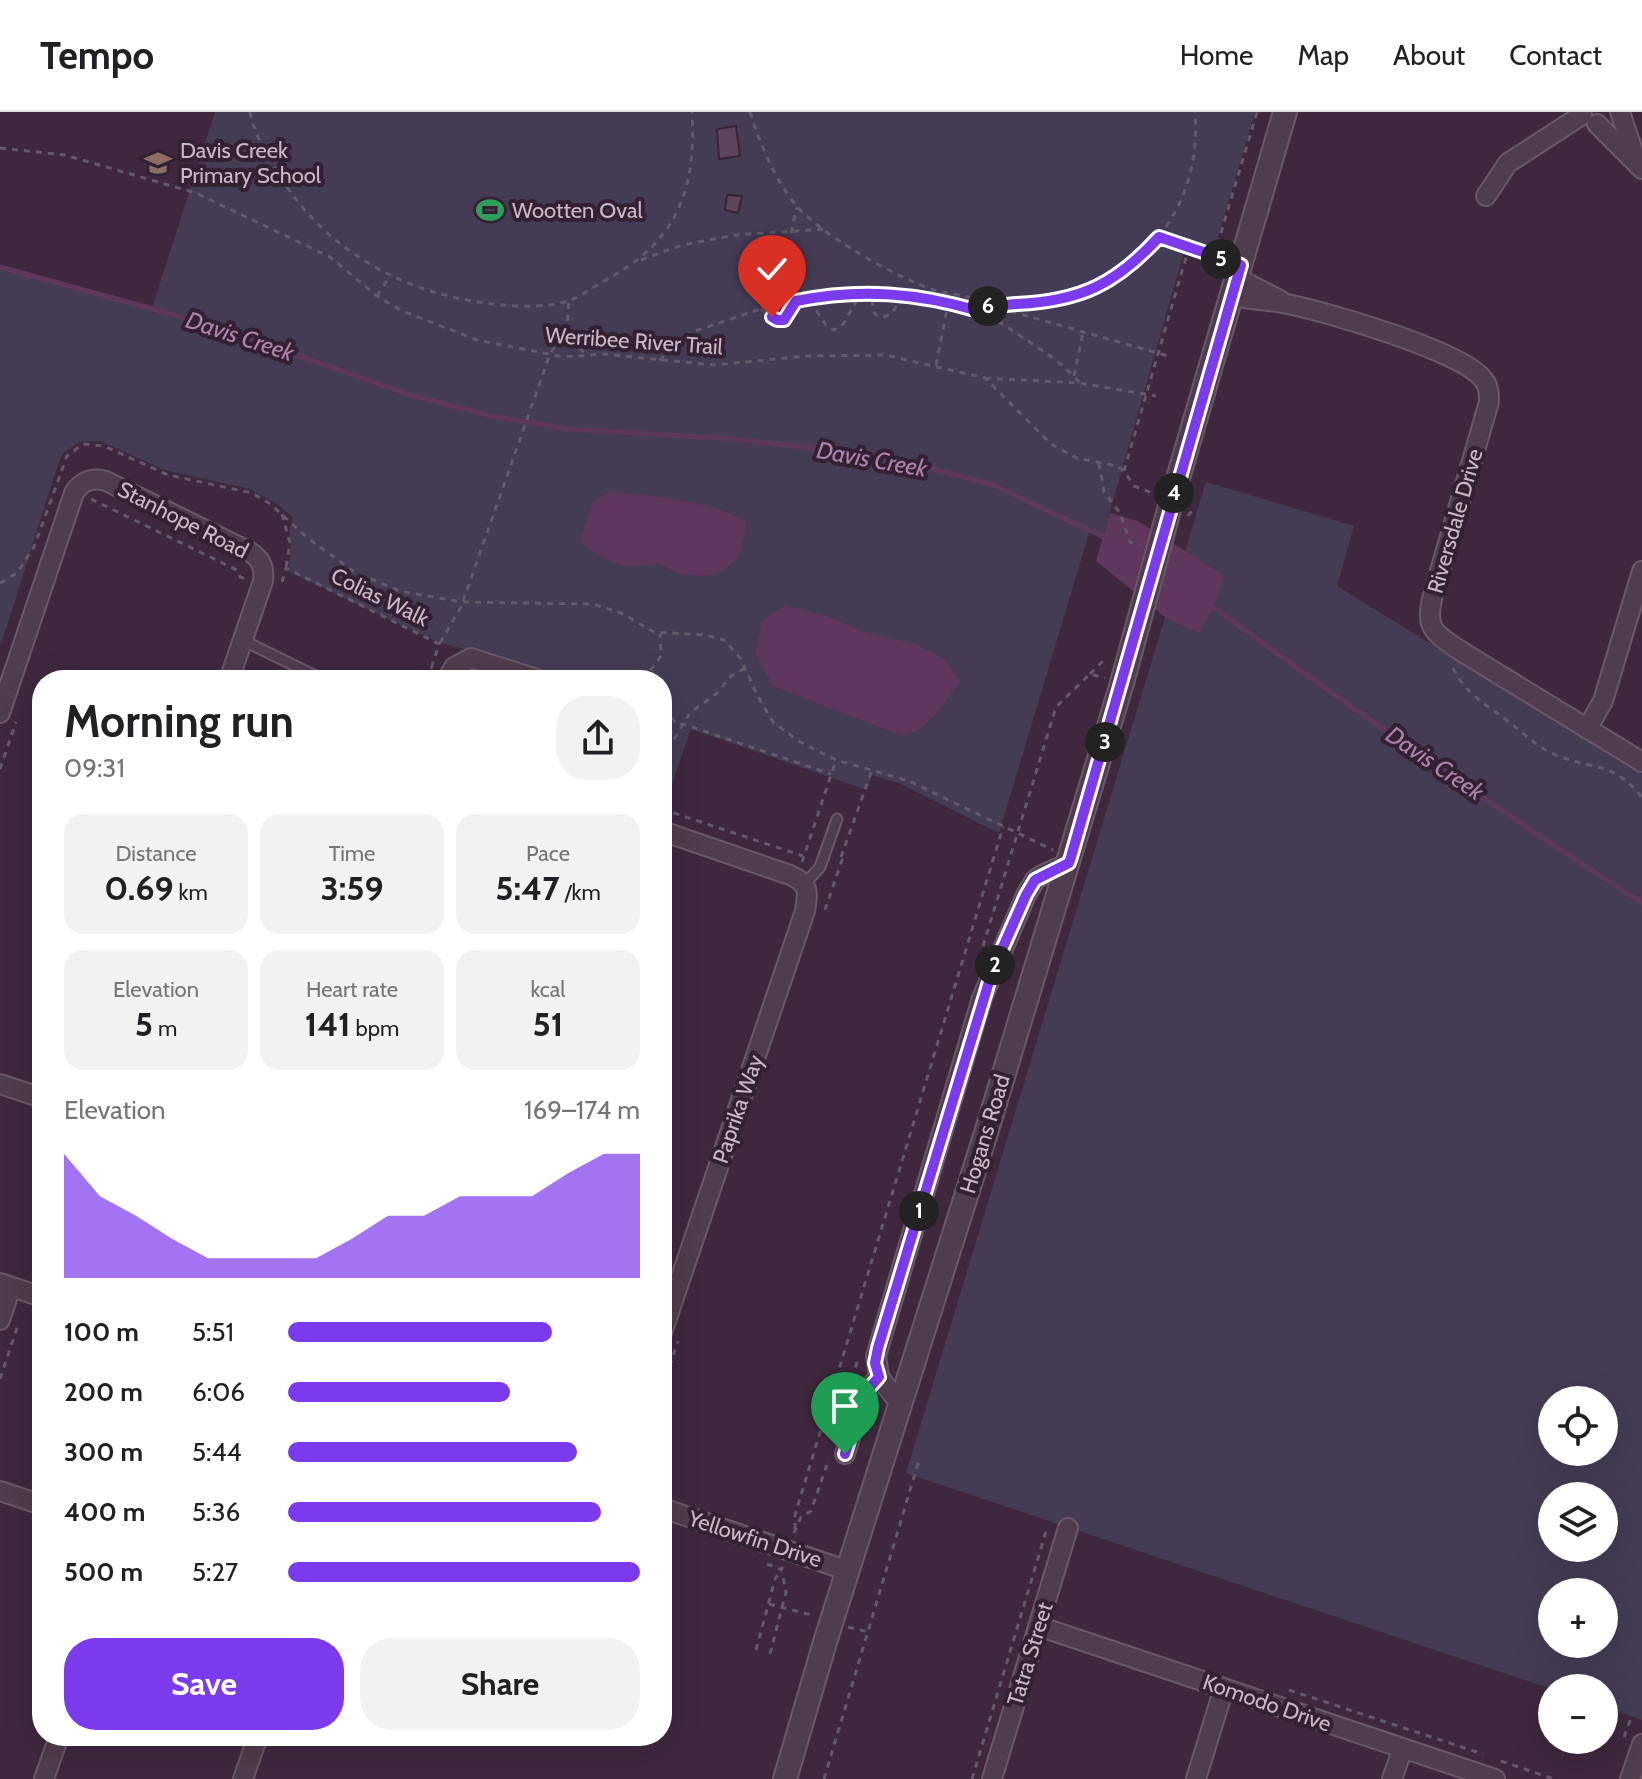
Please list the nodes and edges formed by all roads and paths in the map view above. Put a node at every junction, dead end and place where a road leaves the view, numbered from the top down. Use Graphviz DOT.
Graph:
graph roads {
  1 [pos="250,112"];
  2 [pos="692,112"];
  3 [pos="750,112"];
  4 [pos="1195,112"];
  5 [pos="1257,112"];
  6 [pos="1285,112"];
  7 [pos="1620,112"];
  8 [pos="1586,117"];
  9 [pos="0,148"];
  10 [pos="1641,169"];
  11 [pos="1486,196"];
  12 [pos="797,207"];
  13 [pos="825,229"];
  14 [pos="791,233"];
  15 [pos="1159,237"];
  16 [pos="1189,247"];
  17 [pos="1214,256"];
  18 [pos="638,262"];
  19 [pos="390,276"];
  20 [pos="1236,280"];
  21 [pos="859,293"];
  22 [pos="869,293"];
  23 [pos="904,294"];
  24 [pos="950,294"];
  25 [pos="377,296"];
  26 [pos="809,299"];
  27 [pos="569,301"];
  28 [pos="796,301"];
  29 [pos="949,302"];
  30 [pos="980,305"];
  31 [pos="995,307"];
  32 [pos="760,309"];
  33 [pos="979,311"];
  34 [pos="567,328"];
  35 [pos="1083,332"];
  36 [pos="550,354"];
  37 [pos="1159,354"];
  38 [pos="586,356"];
  39 [pos="1168,356"];
  40 [pos="660,361"];
  41 [pos="936,365"];
  42 [pos="1074,376"];
  43 [pos="985,378"];
  44 [pos="1080,383"];
  45 [pos="1148,394"];
  46 [pos="1156,396"];
  47 [pos="1099,463"];
  48 [pos="1124,471"];
  49 [pos="1165,497"];
  50 [pos="91,499"];
  51 [pos="281,512"];
  52 [pos="1143,546"];
  53 [pos="286,568"];
  54 [pos="1642,571"];
  55 [pos="263,581"];
  56 [pos="0,583"];
  57 [pos="462,602"];
  58 [pos="660,632"];
  59 [pos="242,640"];
  60 [pos="439,644"];
  61 [pos="1454,659"];
  62 [pos="745,668"];
  63 [pos="232,670"];
  64 [pos="304,670"];
  65 [pos="438,670"];
  66 [pos="453,670"];
  67 [pos="509,670"];
  68 [pos="650,670"];
  69 [pos="1090,674"];
  70 [pos="20,709"];
  71 [pos="0,713"];
  72 [pos="672,719"];
  73 [pos="683,724"];
  74 [pos="1587,729"];
  75 [pos="672,743"];
  76 [pos="836,760"];
  77 [pos="1642,762"];
  78 [pos="0,769"];
  79 [pos="872,770"];
  80 [pos="831,774"];
  81 [pos="1642,797"];
  82 [pos="672,812"];
  83 [pos="837,819"];
  84 [pos="1003,826"];
  85 [pos="672,835"];
  86 [pos="1018,835"];
  87 [pos="825,855"];
  88 [pos="803,856"];
  89 [pos="1061,856"];
  90 [pos="800,881"];
  91 [pos="0,1084"];
  92 [pos="32,1095"];
  93 [pos="6,1285"];
  94 [pos="32,1294"];
  95 [pos="672,1303"];
  96 [pos="0,1320"];
  97 [pos="19,1325"];
  98 [pos="879,1377"];
  99 [pos="0,1379"];
  100 [pos="901,1405"];
  101 [pos="845,1454"];
  102 [pos="919,1460"];
  103 [pos="0,1491"];
  104 [pos="32,1502"];
  105 [pos="672,1511"];
  106 [pos="1047,1528"];
  107 [pos="1068,1528"];
  108 [pos="794,1532"];
  109 [pos="849,1571"];
  110 [pos="768,1604"];
  111 [pos="781,1608"];
  112 [pos="813,1615"];
  113 [pos="1038,1626"];
  114 [pos="756,1650"];
  115 [pos="770,1654"];
  116 [pos="1224,1688"];
  117 [pos="1286,1689"];
  118 [pos="1642,1744"];
  119 [pos="56,1746"];
  120 [pos="255,1746"];
  121 [pos="1403,1748"];
  122 [pos="44,1779"];
  123 [pos="243,1779"];
  124 [pos="785,1779"];
  125 [pos="824,1779"];
  126 [pos="972,1779"];
  127 [pos="992,1779"];
  128 [pos="1196,1779"];
  129 [pos="1392,1779"];
  130 [pos="1495,1779"];
  131 [pos="1554,1779"];
  132 [pos="1630,1779"];
  1 -- 19 [label="path"];
  2 -- 18 [label="path"];
  3 -- 12 [label="path"];
  4 -- 15 [label="path"];
  5 -- 17 [label="path"];
  6 -- 20 [label="street, Hogans Road"];
  7 -- 8 [label="street"];
  7 -- 10 [label="street"];
  8 -- 10 [label="street"];
  8 -- 11 [label="street"];
  9 -- 25 [label="path, Werribee River Trail"];
  12 -- 13 [label="path"];
  12 -- 14 [label="path"];
  13 -- 14 [label="path"];
  13 -- 24 [label="path"];
  14 -- 18 [label="path"];
  15 -- 16 [label="path"];
  15 -- 31 [label="path"];
  16 -- 17 [label="path"];
  16 -- 37 [label="path"];
  17 -- 20 [label="path"];
  18 -- 27 [label="path"];
  19 -- 25 [label="path"];
  19 -- 27 [label="path"];
  20 -- 49 [label="street, Hogans Road"];
  20 -- 74 [label="street, Riversdale Drive"];
  21 -- 22 [label="path"];
  21 -- 26 [label="path"];
  21 -- 26 [label="path"];
  22 -- 23 [label="path"];
  22 -- 23 [label="path"];
  23 -- 29 [label="path"];
  24 -- 29 [label="path"];
  24 -- 30 [label="path"];
  25 -- 36 [label="path, Werribee River Trail"];
  26 -- 28 [label="path"];
  27 -- 34 [label="path"];
  28 -- 32 [label="path"];
  28 -- 32 [label="path"];
  29 -- 33 [label="path"];
  29 -- 41 [label="path"];
  30 -- 31 [label="path"];
  30 -- 33 [label="path"];
  31 -- 35 [label="path"];
  32 -- 40 [label="path"];
  33 -- 42 [label="path"];
  34 -- 36 [label="path"];
  34 -- 38 [label="path"];
  35 -- 37 [label="path"];
  35 -- 42 [label="path"];
  36 -- 38 [label="path, Werribee River Trail"];
  36 -- 57 [label="path"];
  37 -- 39 [label="path"];
  37 -- 45 [label="path"];
  38 -- 40 [label="path, Werribee River Trail"];
  40 -- 41 [label="path, Werribee River Trail"];
  41 -- 43 [label="path, Werribee River Trail"];
  42 -- 44 [label="path"];
  43 -- 44 [label="path, Werribee River Trail"];
  43 -- 47 [label="path"];
  44 -- 45 [label="path, Werribee River Trail"];
  45 -- 46 [label="path, Werribee River Trail"];
  45 -- 48 [label="path"];
  47 -- 48 [label="path"];
  47 -- 52 [label="path"];
  48 -- 49 [label="path"];
  49 -- 89 [label="street, Hogans Road, bridge"];
  50 -- 55 [label="path"];
  51 -- 53 [label="path"];
  51 -- 56 [label="path"];
  51 -- 57 [label="path"];
  53 -- 55 [label="path"];
  53 -- 60 [label="path, Colias Walk"];
  54 -- 74 [label="street"];
  55 -- 59 [label="street, Stanhope Road"];
  55 -- 71 [label="street, Stanhope Road"];
  57 -- 58 [label="path"];
  57 -- 60 [label="path"];
  58 -- 62 [label="path"];
  58 -- 68 [label="path"];
  59 -- 63 [label="street, Stanhope Road"];
  59 -- 64 [label="lane"];
  60 -- 65 [label="path, Colias Walk"];
  61 -- 81 [label="path"];
  62 -- 73 [label="path"];
  62 -- 76 [label="path"];
  66 -- 67 [label="street"];
  69 -- 86 [label="path"];
  70 -- 78 [label="path"];
  72 -- 73 [label="path"];
  73 -- 75 [label="path"];
  73 -- 80 [label="path"];
  74 -- 77 [label="street, Riversdale Drive"];
  76 -- 79 [label="path"];
  76 -- 80 [label="path"];
  79 -- 84 [label="path"];
  79 -- 87 [label="path"];
  80 -- 88 [label="path"];
  82 -- 88 [label="path"];
  83 -- 87 [label="lane"];
  84 -- 86 [label="path"];
  84 -- 108 [label="path"];
  85 -- 90 [label="street"];
  86 -- 89 [label="path"];
  87 -- 90 [label="lane"];
  88 -- 90 [label="path"];
  89 -- 98 [label="street, Hogans Road"];
  89 -- 100 [label="street, Hogans Road"];
  90 -- 95 [label="street, Paprika Way"];
  91 -- 92 [label="street"];
  93 -- 94 [label="street"];
  93 -- 96 [label="street"];
  97 -- 99 [label="path"];
  98 -- 100 [label="street"];
  98 -- 101 [label="street"];
  100 -- 109 [label="street, Hogans Road"];
  102 -- 125 [label="path"];
  103 -- 104 [label="street"];
  105 -- 109 [label="street, Yellowfin Drive"];
  106 -- 126 [label="path"];
  107 -- 113 [label="street, Tatra Street"];
  109 -- 124 [label="street, Hogans Road"];
  110 -- 111 [label="path"];
  110 -- 111 [label="path"];
  110 -- 114 [label="path"];
  111 -- 112 [label="path"];
  111 -- 115 [label="path"];
  113 -- 116 [label="street, Komodo Drive"];
  113 -- 127 [label="street, Tatra Street"];
  116 -- 121 [label="street, Komodo Drive"];
  116 -- 128 [label="street"];
  117 -- 131 [label="path"];
  118 -- 132 [label="street"];
  119 -- 122 [label="street"];
  120 -- 123 [label="street"];
  121 -- 129 [label="street"];
  121 -- 130 [label="street, Komodo Drive"];
}
